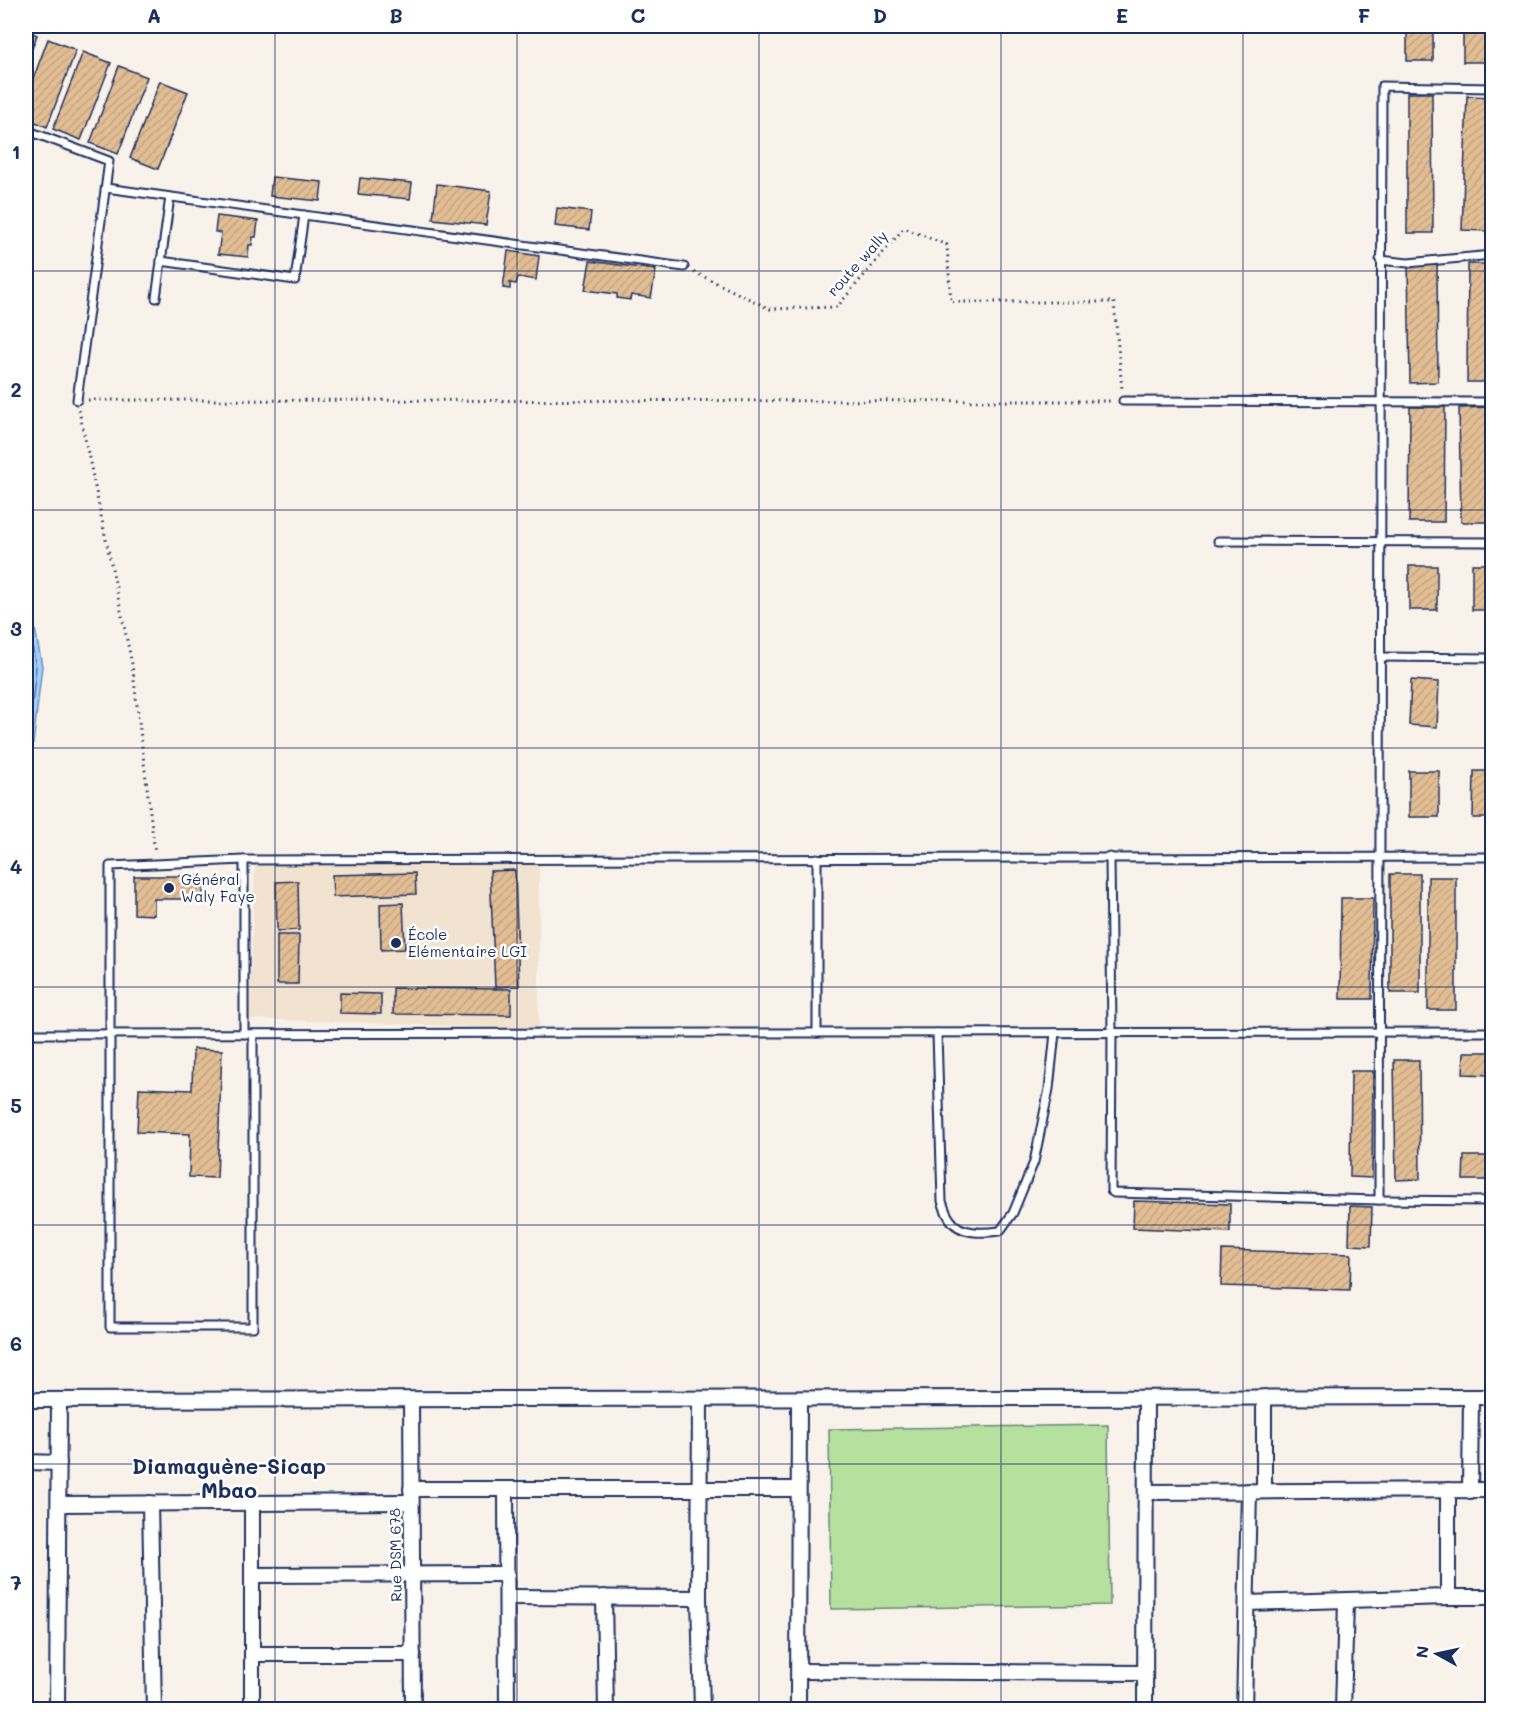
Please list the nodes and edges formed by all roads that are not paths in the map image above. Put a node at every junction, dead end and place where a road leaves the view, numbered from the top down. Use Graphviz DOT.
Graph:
graph roads {
  1 [pos="1492,88"];
  2 [pos="26,130"];
  3 [pos="106,188"];
  4 [pos="170,197"];
  5 [pos="304,215"];
  6 [pos="1492,255"];
  7 [pos="1380,260"];
  8 [pos="161,261"];
  9 [pos="684,267"];
  10 [pos="156,298"];
  11 [pos="77,400"];
  12 [pos="1124,401"];
  13 [pos="1380,402"];
  14 [pos="1492,402"];
  15 [pos="1218,542"];
  16 [pos="1380,542"];
  17 [pos="1492,542"];
  18 [pos="1380,657"];
  19 [pos="1492,658"];
  20 [pos="1380,856"];
  21 [pos="1110,857"];
  22 [pos="1492,857"];
  23 [pos="817,858"];
  24 [pos="244,860"];
  25 [pos="1112,1032"];
  26 [pos="1380,1032"];
  27 [pos="1492,1032"];
  28 [pos="817,1033"];
  29 [pos="937,1033"];
  30 [pos="1055,1033"];
  31 [pos="26,1034"];
  32 [pos="110,1034"];
  33 [pos="244,1034"];
  34 [pos="253,1034"];
  35 [pos="1379,1200"];
  36 [pos="1492,1201"];
  37 [pos="1264,1397"];
  38 [pos="1471,1397"];
  39 [pos="1492,1397"];
  40 [pos="799,1398"];
  41 [pos="1146,1398"];
  42 [pos="700,1399"];
  43 [pos="26,1400"];
  44 [pos="59,1400"];
  45 [pos="411,1400"];
  46 [pos="26,1462"];
  47 [pos="59,1463"];
  48 [pos="506,1489"];
  49 [pos="700,1489"];
  50 [pos="798,1489"];
  51 [pos="1448,1490"];
  52 [pos="1492,1490"];
  53 [pos="1249,1491"];
  54 [pos="1264,1491"];
  55 [pos="1470,1491"];
  56 [pos="1146,1492"];
  57 [pos="411,1496"];
  58 [pos="150,1503"];
  59 [pos="252,1503"];
  60 [pos="59,1504"];
  61 [pos="412,1574"];
  62 [pos="507,1574"];
  63 [pos="252,1575"];
  64 [pos="507,1597"];
  65 [pos="1448,1597"];
  66 [pos="1492,1597"];
  67 [pos="604,1598"];
  68 [pos="699,1598"];
  69 [pos="1346,1601"];
  70 [pos="1247,1603"];
  71 [pos="253,1654"];
  72 [pos="413,1654"];
  73 [pos="799,1671"];
  74 [pos="1145,1673"];
  75 [pos="57,1710"];
  76 [pos="154,1710"];
  77 [pos="252,1710"];
  78 [pos="413,1710"];
  79 [pos="507,1710"];
  80 [pos="606,1710"];
  81 [pos="702,1710"];
  82 [pos="798,1710"];
  83 [pos="1145,1710"];
  84 [pos="1244,1710"];
  85 [pos="1343,1710"];
  1 -- 7 [label="lane"];
  2 -- 3 [label="lane"];
  3 -- 4 [label="lane"];
  3 -- 11 [label="lane"];
  4 -- 5 [label="lane"];
  4 -- 8 [label="lane"];
  5 -- 8 [label="lane"];
  5 -- 9 [label="lane"];
  6 -- 7 [label="lane"];
  7 -- 13 [label="lane"];
  8 -- 10 [label="lane"];
  12 -- 13 [label="lane"];
  13 -- 14 [label="lane"];
  13 -- 16 [label="lane"];
  15 -- 16 [label="lane"];
  16 -- 17 [label="lane"];
  16 -- 18 [label="lane"];
  18 -- 19 [label="lane"];
  18 -- 20 [label="lane"];
  20 -- 21 [label="lane"];
  20 -- 22 [label="lane"];
  20 -- 26 [label="lane"];
  21 -- 23 [label="lane"];
  21 -- 25 [label="lane"];
  23 -- 24 [label="lane"];
  23 -- 28 [label="lane"];
  24 -- 32 [label="lane"];
  24 -- 33 [label="lane"];
  25 -- 26 [label="lane"];
  25 -- 30 [label="lane"];
  25 -- 35 [label="lane"];
  26 -- 27 [label="lane"];
  26 -- 35 [label="lane"];
  28 -- 29 [label="lane"];
  28 -- 34 [label="lane"];
  29 -- 30 [label="lane"];
  29 -- 30 [label="lane"];
  31 -- 32 [label="lane"];
  32 -- 33 [label="lane"];
  32 -- 34 [label="lane"];
  33 -- 34 [label="lane"];
  35 -- 36 [label="lane"];
  37 -- 38 [label="street"];
  37 -- 41 [label="street"];
  37 -- 54 [label="street"];
  38 -- 39 [label="street"];
  38 -- 55 [label="street"];
  40 -- 41 [label="street"];
  40 -- 42 [label="street"];
  40 -- 50 [label="street"];
  41 -- 56 [label="street"];
  42 -- 45 [label="street"];
  42 -- 49 [label="street"];
  43 -- 44 [label="street"];
  44 -- 45 [label="street"];
  44 -- 47 [label="street"];
  45 -- 57 [label="street, Rue DSM 678"];
  46 -- 47 [label="street"];
  47 -- 60 [label="street"];
  48 -- 49 [label="street"];
  48 -- 57 [label="street"];
  48 -- 62 [label="street"];
  49 -- 50 [label="street"];
  49 -- 68 [label="street"];
  50 -- 73 [label="street"];
  51 -- 54 [label="street"];
  51 -- 55 [label="street"];
  51 -- 65 [label="street"];
  52 -- 55 [label="street"];
  53 -- 54 [label="street"];
  53 -- 56 [label="street"];
  53 -- 70 [label="street"];
  56 -- 74 [label="street"];
  57 -- 59 [label="street"];
  57 -- 61 [label="street, Rue DSM 678"];
  58 -- 59 [label="street"];
  58 -- 60 [label="street"];
  58 -- 76 [label="street"];
  59 -- 63 [label="street"];
  60 -- 75 [label="street"];
  61 -- 62 [label="street"];
  61 -- 63 [label="street"];
  61 -- 72 [label="street, Rue DSM 678"];
  62 -- 64 [label="street"];
  63 -- 71 [label="street"];
  64 -- 67 [label="street"];
  64 -- 79 [label="street"];
  65 -- 66 [label="street"];
  65 -- 69 [label="street"];
  67 -- 68 [label="street"];
  67 -- 80 [label="street"];
  68 -- 81 [label="street"];
  69 -- 70 [label="street"];
  69 -- 85 [label="street"];
  70 -- 84 [label="street"];
  71 -- 72 [label="street"];
  71 -- 77 [label="street"];
  72 -- 78 [label="street, Rue DSM 678"];
  73 -- 74 [label="street"];
  73 -- 82 [label="street"];
  74 -- 83 [label="street"];
}
